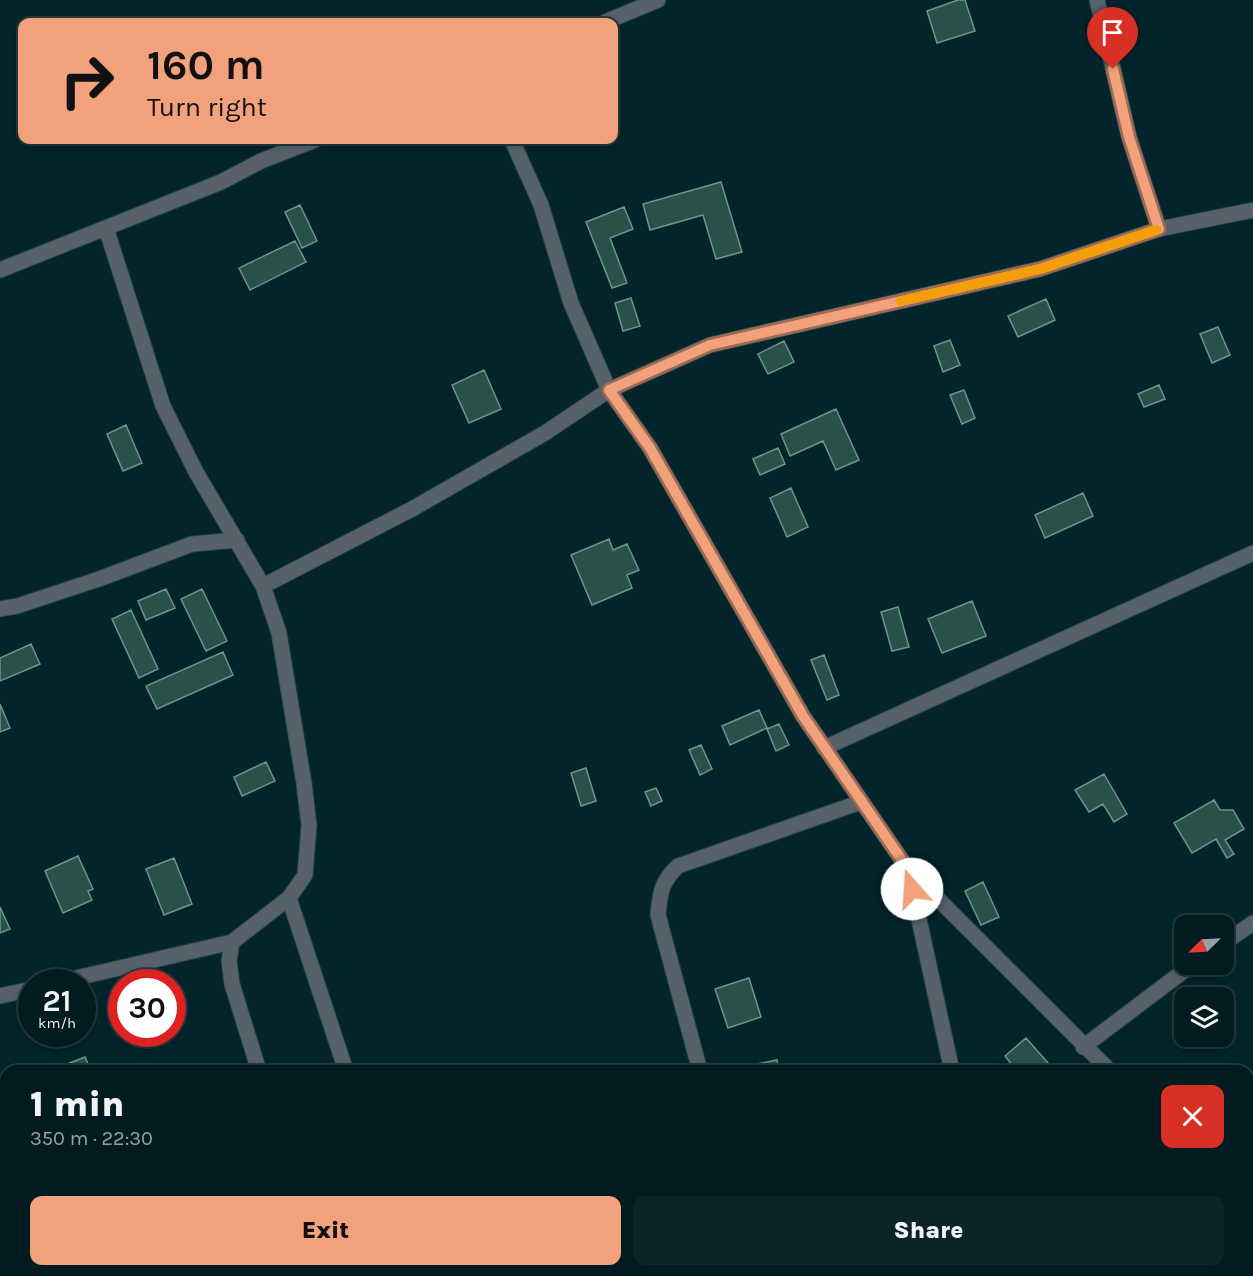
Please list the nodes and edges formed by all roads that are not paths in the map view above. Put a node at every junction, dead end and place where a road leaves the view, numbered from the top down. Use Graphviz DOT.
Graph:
graph roads {
  1 [pos="658,0"];
  2 [pos="1097,0"];
  3 [pos="615,18"];
  4 [pos="305,144"];
  5 [pos="514,144"];
  6 [pos="1253,210"];
  7 [pos="106,228"];
  8 [pos="1159,229"];
  9 [pos="0,270"];
  10 [pos="609,390"];
  11 [pos="237,540"];
  12 [pos="1253,553"];
  13 [pos="263,585"];
  14 [pos="0,609"];
  15 [pos="824,748"];
  16 [pos="861,802"];
  17 [pos="908,869"];
  18 [pos="289,898"];
  19 [pos="1253,923"];
  20 [pos="1234,936"];
  21 [pos="232,942"];
  22 [pos="96,973"];
  23 [pos="1178,975"];
  24 [pos="18,992"];
  25 [pos="0,996"];
  26 [pos="1083,1047"];
  27 [pos="258,1065"];
  28 [pos="344,1065"];
  29 [pos="698,1065"];
  30 [pos="951,1065"];
  31 [pos="1103,1065"];
  1 -- 3 [label="street"];
  2 -- 8 [label="street"];
  4 -- 7 [label="street"];
  5 -- 10 [label="street"];
  6 -- 8 [label="street"];
  7 -- 9 [label="street"];
  7 -- 11 [label="street"];
  8 -- 10 [label="street"];
  10 -- 13 [label="street"];
  10 -- 15 [label="street"];
  11 -- 13 [label="street"];
  11 -- 14 [label="street"];
  12 -- 15 [label="street"];
  13 -- 18 [label="street"];
  15 -- 16 [label="street"];
  16 -- 17 [label="street"];
  16 -- 29 [label="street"];
  17 -- 26 [label="street"];
  17 -- 30 [label="street"];
  18 -- 21 [label="street"];
  18 -- 28 [label="street"];
  19 -- 20 [label="street"];
  21 -- 22 [label="street"];
  21 -- 27 [label="street"];
  23 -- 26 [label="street"];
  24 -- 25 [label="street"];
  26 -- 31 [label="street"];
}
